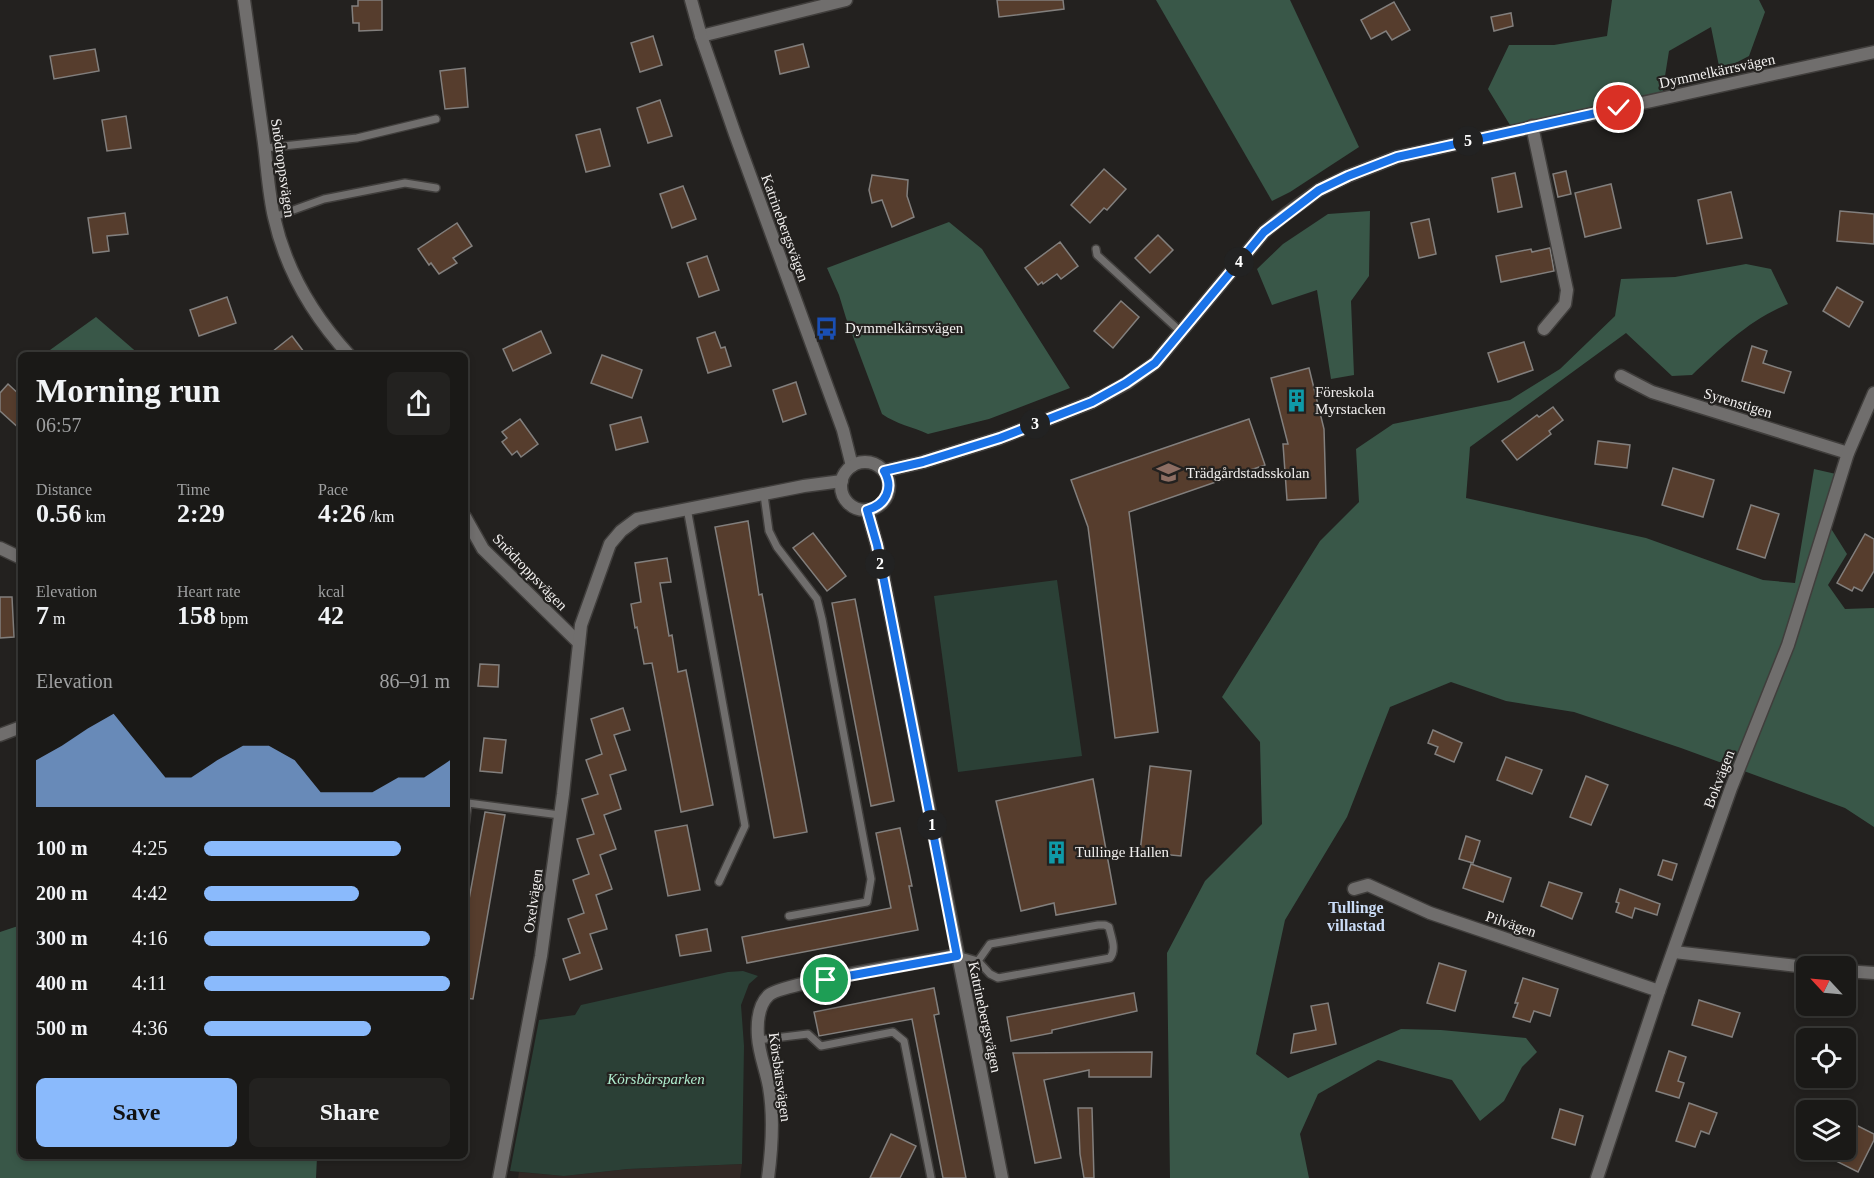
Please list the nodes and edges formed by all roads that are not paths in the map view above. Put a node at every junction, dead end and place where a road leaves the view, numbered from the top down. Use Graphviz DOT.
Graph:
graph roads {
  1 [pos="244,0"];
  2 [pos="691,0"];
  3 [pos="846,0"];
  4 [pos="701,36"];
  5 [pos="1874,52"];
  6 [pos="436,119"];
  7 [pos="1532,126"];
  8 [pos="265,147"];
  9 [pos="436,188"];
  10 [pos="274,217"];
  11 [pos="1096,249"];
  12 [pos="1544,329"];
  13 [pos="1181,332"];
  14 [pos="346,352"];
  15 [pos="1621,376"];
  16 [pos="1874,393"];
  17 [pos="1848,453"];
  18 [pos="852,466"];
  19 [pos="884,471"];
  20 [pos="842,481"];
  21 [pos="764,495"];
  22 [pos="687,508"];
  23 [pos="867,510"];
  24 [pos="468,522"];
  25 [pos="0,548"];
  26 [pos="18,557"];
  27 [pos="579,643"];
  28 [pos="18,729"];
  29 [pos="0,735"];
  30 [pos="468,804"];
  31 [pos="560,815"];
  32 [pos="719,882"];
  33 [pos="1354,889"];
  34 [pos="789,916"];
  35 [pos="1674,952"];
  36 [pos="957,956"];
  37 [pos="978,961"];
  38 [pos="1796,966"];
  39 [pos="1856,972"];
  40 [pos="1874,973"];
  41 [pos="1659,991"];
  42 [pos="758,1040"];
  43 [pos="499,1178"];
  44 [pos="768,1178"];
  45 [pos="931,1178"];
  46 [pos="1002,1178"];
  47 [pos="1597,1178"];
  1 -- 8 [label="street, Snödroppsvägen"];
  2 -- 4 [label="street, Katrinebergsvägen"];
  3 -- 4 [label="street"];
  4 -- 18 [label="street, Katrinebergsvägen"];
  5 -- 7 [label="street, Dymmelkärrsvägen"];
  6 -- 8 [label="lane"];
  7 -- 12 [label="street"];
  7 -- 13 [label="street, Dymmelkärrsvägen"];
  8 -- 10 [label="street, Snödroppsvägen"];
  9 -- 10 [label="lane"];
  10 -- 14 [label="street, Snödroppsvägen"];
  11 -- 13 [label="lane"];
  13 -- 19 [label="street, Dymmelkärrsvägen"];
  15 -- 17 [label="street, Syrenstigen"];
  16 -- 17 [label="street, Bokvägen"];
  17 -- 35 [label="street, Bokvägen"];
  18 -- 19 [label="street"];
  18 -- 20 [label="street"];
  19 -- 23 [label="street"];
  20 -- 21 [label="street"];
  20 -- 23 [label="street"];
  21 -- 22 [label="street"];
  21 -- 34 [label="lane"];
  22 -- 27 [label="street, Oxelvägen"];
  22 -- 32 [label="lane"];
  23 -- 36 [label="street, Katrinebergsvägen"];
  24 -- 27 [label="street, Snödroppsvägen"];
  25 -- 26 [label="street"];
  27 -- 31 [label="street, Oxelvägen"];
  28 -- 29 [label="street"];
  30 -- 31 [label="lane"];
  31 -- 43 [label="street, Oxelvägen"];
  33 -- 41 [label="street, Pilvägen"];
  35 -- 38 [label="street"];
  35 -- 41 [label="street, Bokvägen"];
  36 -- 37 [label="lane"];
  36 -- 42 [label="street, Körsbärsvägen"];
  36 -- 46 [label="street, Katrinebergsvägen"];
  37 -- 37 [label="lane"];
  39 -- 40 [label="street"];
  41 -- 47 [label="street, Bokvägen"];
  42 -- 44 [label="street, Körsbärsvägen"];
  42 -- 45 [label="lane"];
}
